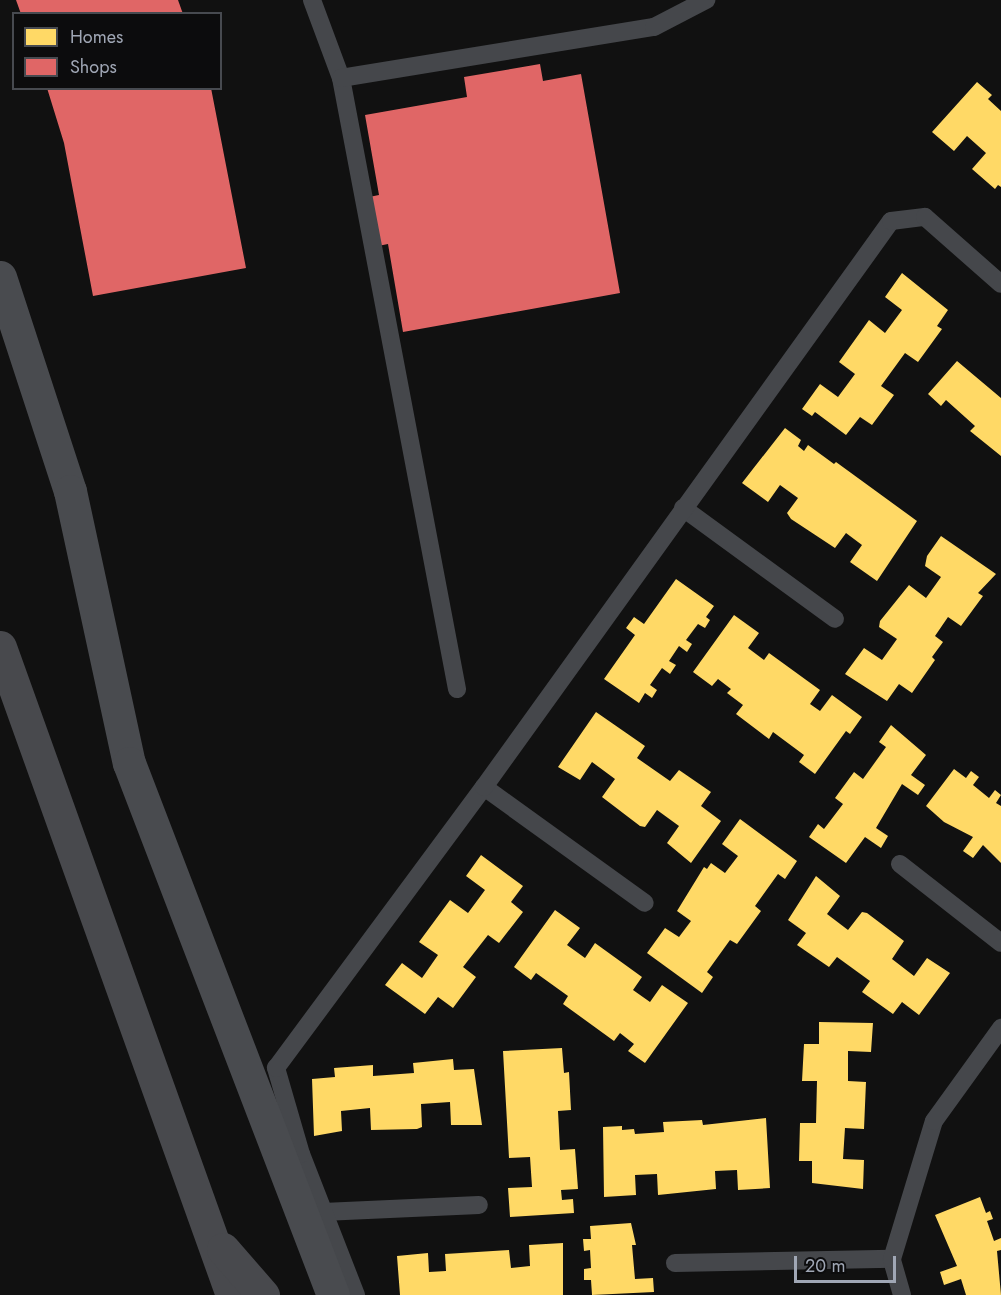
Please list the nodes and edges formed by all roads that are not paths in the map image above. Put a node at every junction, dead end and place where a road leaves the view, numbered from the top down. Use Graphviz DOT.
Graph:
graph roads {
  1 [pos="312,0"];
  2 [pos="706,0"];
  3 [pos="341,78"];
  4 [pos="0,277"];
  5 [pos="1001,284"];
  6 [pos="683,508"];
  7 [pos="836,619"];
  8 [pos="0,647"];
  9 [pos="457,689"];
  10 [pos="484,787"];
  11 [pos="900,864"];
  12 [pos="645,903"];
  13 [pos="1001,943"];
  14 [pos="1001,1028"];
  15 [pos="479,1205"];
  16 [pos="323,1212"];
  17 [pos="211,1236"];
  18 [pos="892,1259"];
  19 [pos="675,1263"];
  20 [pos="232,1295"];
  21 [pos="263,1295"];
  22 [pos="333,1295"];
  23 [pos="356,1295"];
  24 [pos="902,1295"];
  1 -- 3 [label="lane"];
  2 -- 3 [label="lane"];
  3 -- 9 [label="lane"];
  4 -- 22 [label="main road"];
  5 -- 6 [label="lane"];
  6 -- 7 [label="lane"];
  6 -- 10 [label="lane"];
  8 -- 17 [label="highway"];
  10 -- 12 [label="lane"];
  10 -- 16 [label="lane"];
  11 -- 13 [label="lane"];
  14 -- 18 [label="lane"];
  15 -- 16 [label="lane"];
  16 -- 23 [label="lane"];
  17 -- 20 [label="highway"];
  17 -- 21 [label="highway"];
  18 -- 19 [label="lane"];
  18 -- 24 [label="lane"];
}
